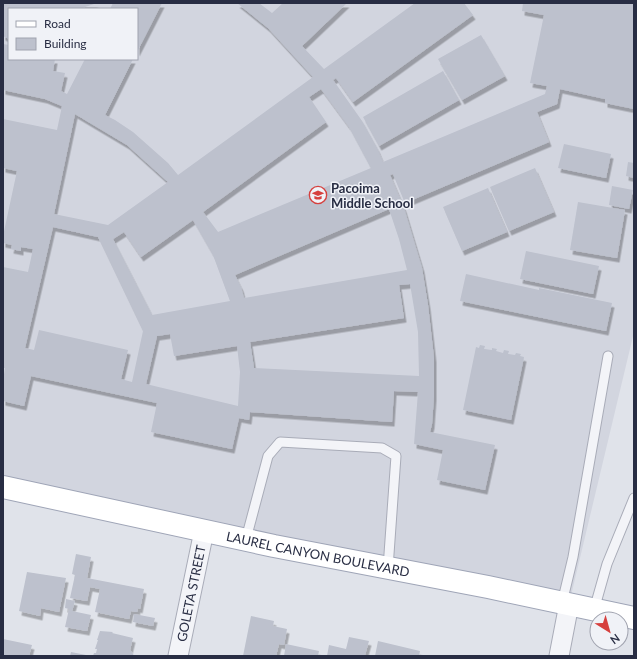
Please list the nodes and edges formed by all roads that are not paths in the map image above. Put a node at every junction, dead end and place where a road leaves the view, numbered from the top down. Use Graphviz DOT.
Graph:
graph roads {
  1 [pos="608,356"];
  2 [pos="3,487"];
  3 [pos="634,498"];
  4 [pos="204,531"];
  5 [pos="246,540"];
  6 [pos="388,568"];
  7 [pos="566,604"];
  8 [pos="594,610"];
  9 [pos="634,618"];
  10 [pos="178,656"];
  11 [pos="559,656"];
  1 -- 7 [label="lane"];
  2 -- 4 [label="main road, LAUREL CANYON BOULEVARD"];
  3 -- 8 [label="lane"];
  4 -- 5 [label="main road, LAUREL CANYON BOULEVARD"];
  4 -- 10 [label="street, GOLETA STREET"];
  5 -- 6 [label="main road, LAUREL CANYON BOULEVARD"];
  5 -- 6 [label="lane"];
  6 -- 7 [label="main road, LAUREL CANYON BOULEVARD"];
  7 -- 8 [label="main road, LAUREL CANYON BOULEVARD"];
  7 -- 11 [label="street"];
  8 -- 9 [label="main road, LAUREL CANYON BOULEVARD"];
}
